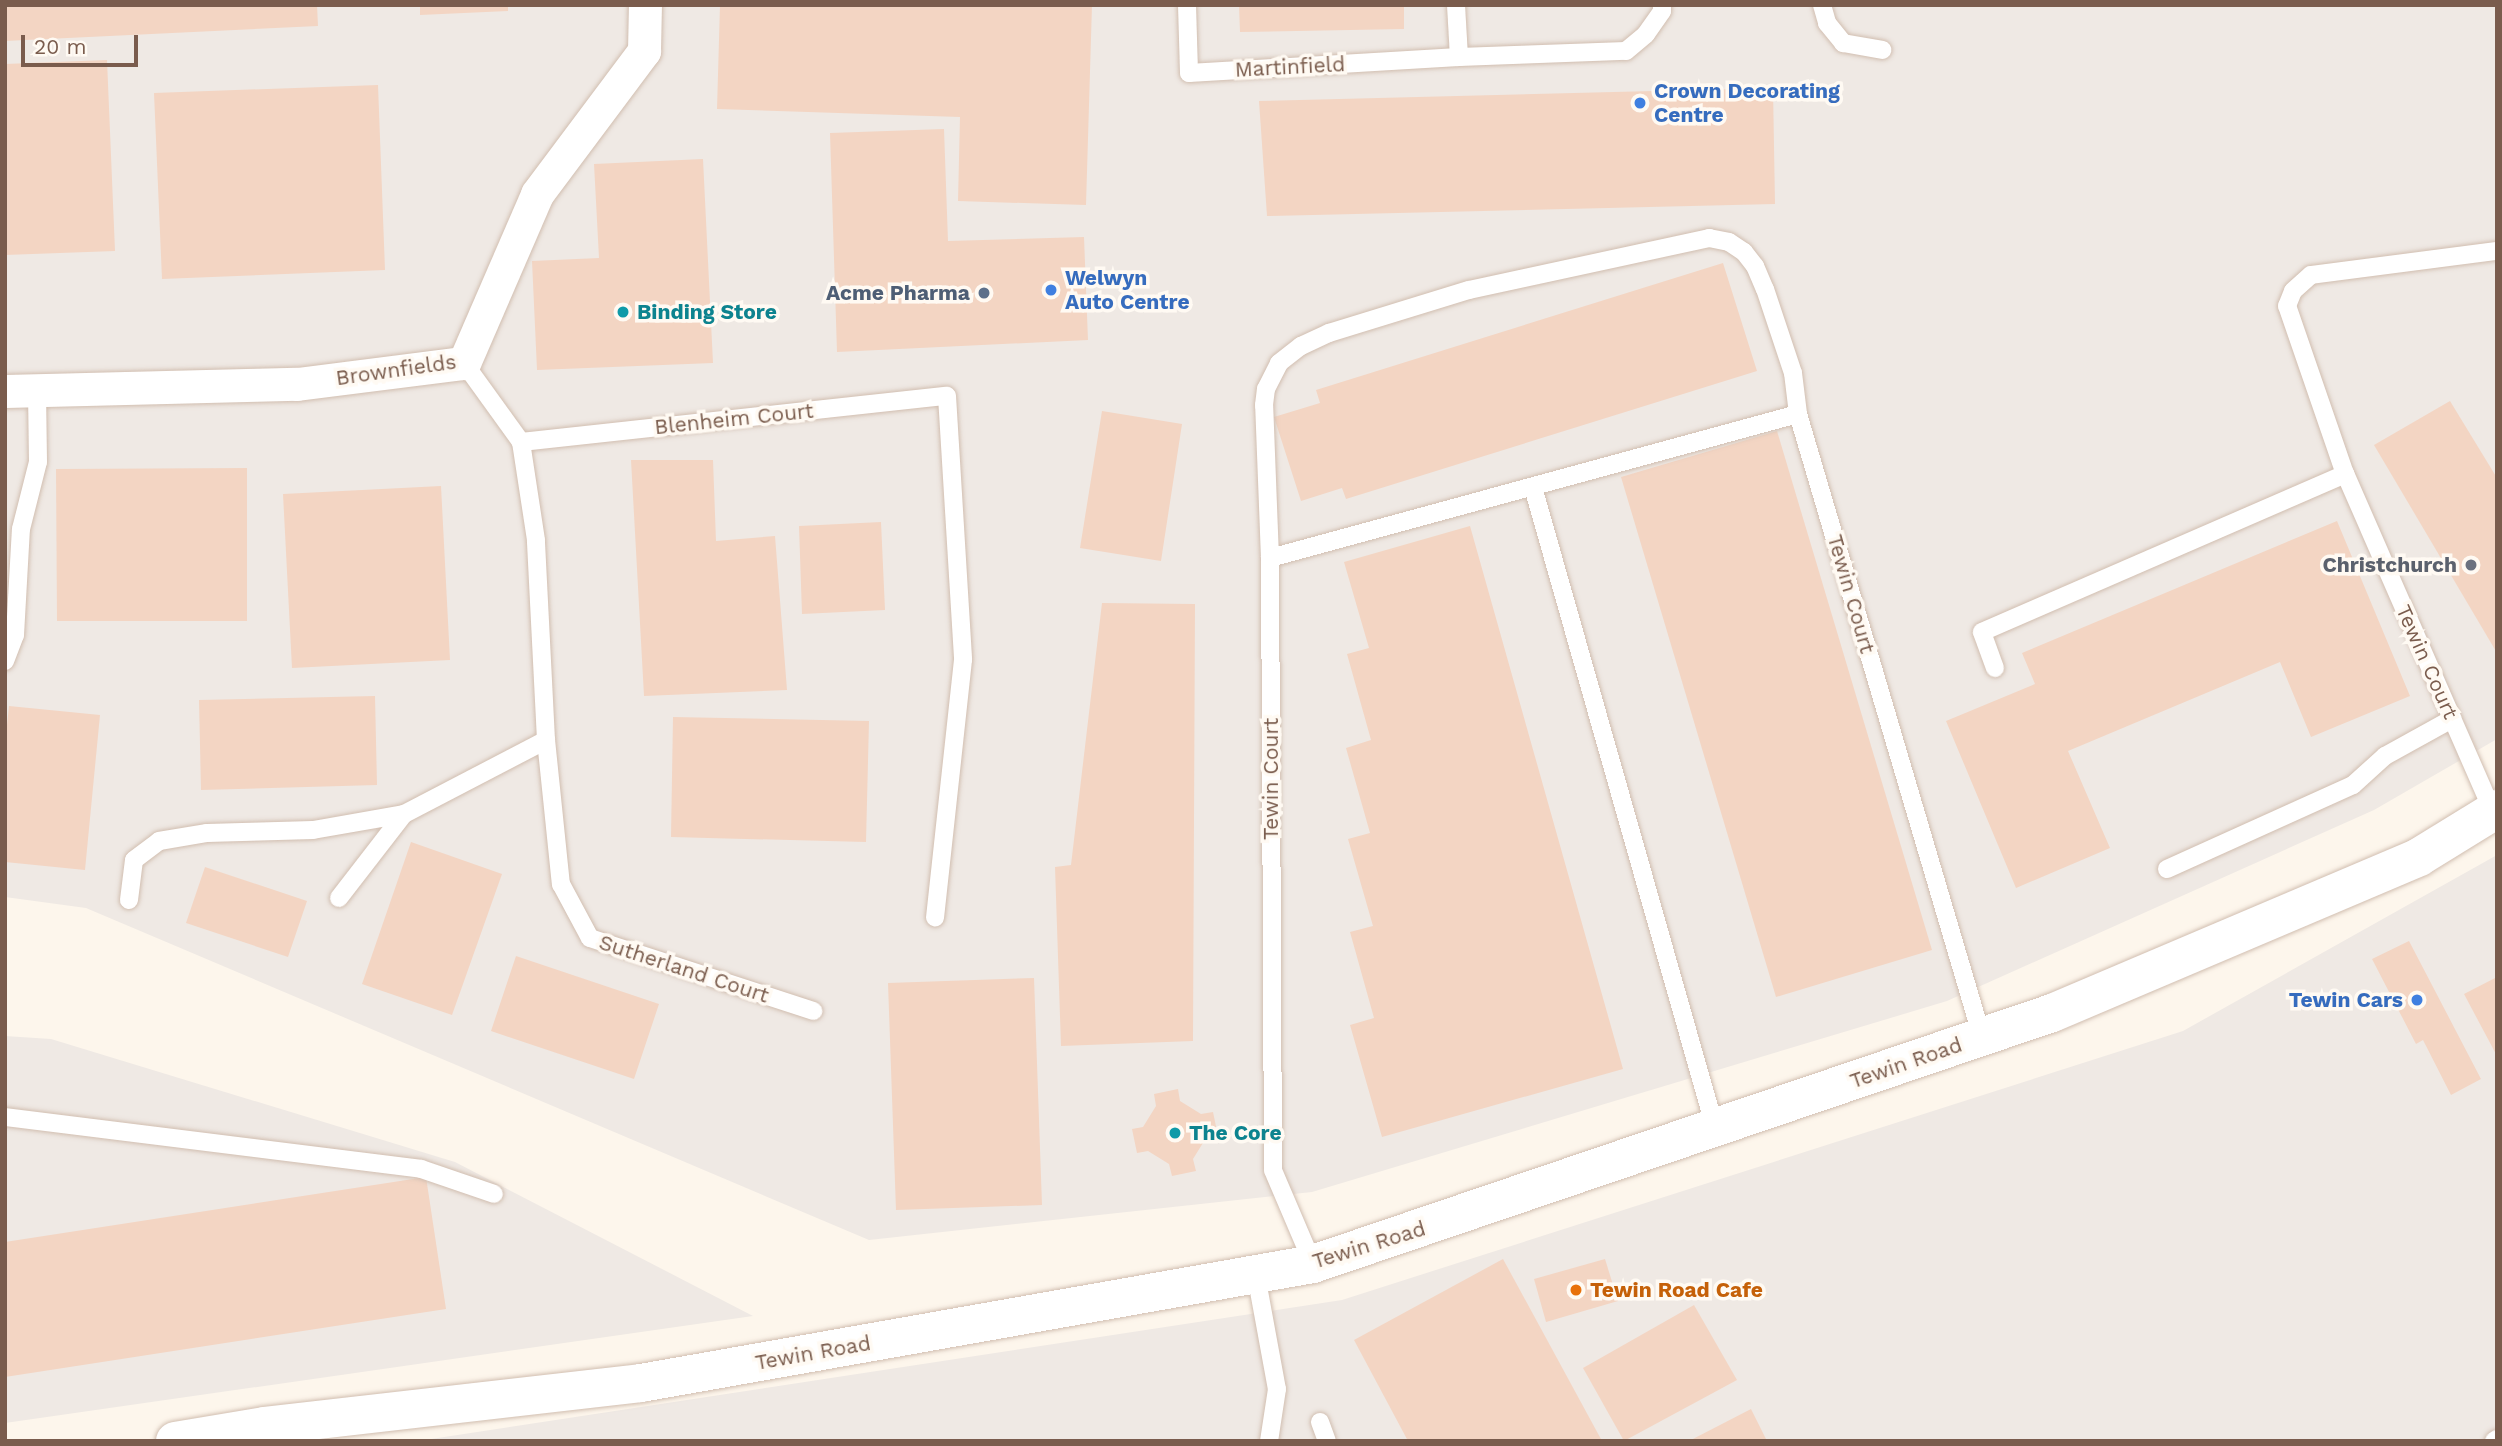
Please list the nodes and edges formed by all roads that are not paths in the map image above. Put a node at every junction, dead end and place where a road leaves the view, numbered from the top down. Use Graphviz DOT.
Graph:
graph roads {
  1 [pos="645,5"];
  2 [pos="1187,5"];
  3 [pos="1456,5"];
  4 [pos="1662,5"];
  5 [pos="1822,5"];
  6 [pos="1882,50"];
  7 [pos="1459,57"];
  8 [pos="2497,251"];
  9 [pos="464,363"];
  10 [pos="21,390"];
  11 [pos="1798,414"];
  12 [pos="521,442"];
  13 [pos="2345,474"];
  14 [pos="1533,487"];
  15 [pos="1270,558"];
  16 [pos="5,661"];
  17 [pos="1995,668"];
  18 [pos="2452,719"];
  19 [pos="546,740"];
  20 [pos="2495,810"];
  21 [pos="404,814"];
  22 [pos="2167,870"];
  23 [pos="339,898"];
  24 [pos="129,900"];
  25 [pos="935,917"];
  26 [pos="813,1011"];
  27 [pos="1982,1037"];
  28 [pos="5,1117"];
  29 [pos="1716,1128"];
  30 [pos="494,1194"];
  31 [pos="1313,1264"];
  32 [pos="1255,1275"];
  33 [pos="1320,1422"];
  34 [pos="266,1433"];
  35 [pos="175,1441"];
  36 [pos="1269,1441"];
  37 [pos="1327,1441"];
  1 -- 9 [label="street, Brownfields"];
  2 -- 7 [label="lane, Martinfield"];
  3 -- 7 [label="lane"];
  4 -- 7 [label="lane, Martinfield"];
  5 -- 6 [label="lane"];
  8 -- 13 [label="lane, Tewin Court"];
  9 -- 10 [label="street, Brownfields"];
  9 -- 12 [label="lane, Sutherland Court"];
  10 -- 16 [label="lane"];
  11 -- 14 [label="lane"];
  11 -- 15 [label="lane, Tewin Court"];
  11 -- 27 [label="lane, Tewin Court"];
  12 -- 19 [label="lane, Sutherland Court"];
  12 -- 25 [label="lane, Blenheim Court"];
  13 -- 17 [label="lane"];
  13 -- 18 [label="lane, Tewin Court"];
  14 -- 15 [label="lane"];
  14 -- 29 [label="lane"];
  15 -- 31 [label="lane, Tewin Court"];
  18 -- 20 [label="lane, Tewin Court"];
  18 -- 22 [label="lane"];
  19 -- 21 [label="lane"];
  19 -- 26 [label="lane, Sutherland Court"];
  20 -- 27 [label="street, Tewin Road"];
  21 -- 23 [label="lane"];
  21 -- 24 [label="lane"];
  27 -- 29 [label="street, Tewin Road"];
  28 -- 30 [label="lane"];
  29 -- 31 [label="street, Tewin Road"];
  31 -- 32 [label="street, Tewin Road"];
  32 -- 34 [label="street, Tewin Road"];
  32 -- 36 [label="lane"];
  33 -- 37 [label="lane"];
  34 -- 35 [label="street, Tewin Road"];
}
